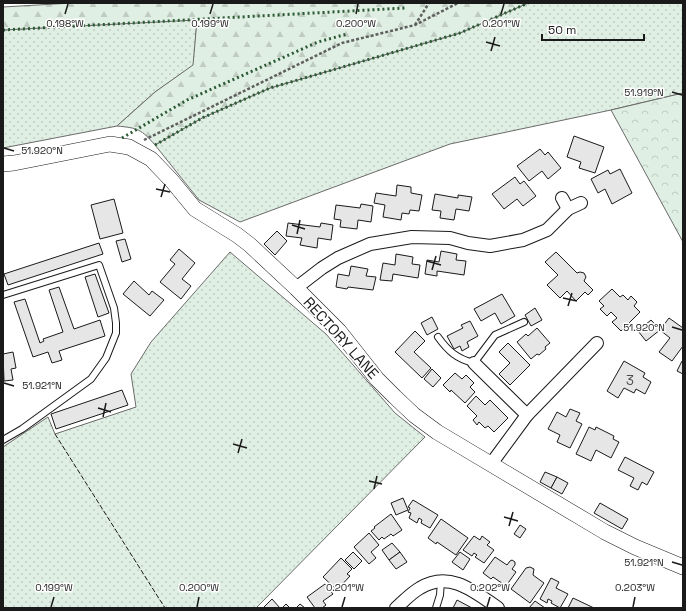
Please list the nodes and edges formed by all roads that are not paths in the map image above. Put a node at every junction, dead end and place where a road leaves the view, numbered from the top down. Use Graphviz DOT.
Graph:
graph roads {
  1 [pos="3,164"];
  2 [pos="562,198"];
  3 [pos="581,203"];
  4 [pos="568,209"];
  5 [pos="296,288"];
  6 [pos="3,295"];
  7 [pos="524,322"];
  8 [pos="438,337"];
  9 [pos="597,342"];
  10 [pos="474,363"];
  11 [pos="527,415"];
  12 [pos="3,440"];
  13 [pos="491,464"];
  14 [pos="683,567"];
  15 [pos="441,581"];
  16 [pos="396,608"];
  17 [pos="436,608"];
  18 [pos="498,608"];
  1 -- 5 [label="street, RECTORY LANE"];
  2 -- 4 [label="street"];
  3 -- 4 [label="street"];
  4 -- 5 [label="street"];
  5 -- 13 [label="street, RECTORY LANE"];
  6 -- 12 [label="lane"];
  7 -- 10 [label="lane"];
  8 -- 10 [label="lane"];
  9 -- 11 [label="street"];
  10 -- 11 [label="street"];
  11 -- 13 [label="street"];
  13 -- 14 [label="street, RECTORY LANE"];
  15 -- 16 [label="street"];
  15 -- 17 [label="lane"];
  15 -- 18 [label="street"];
}
